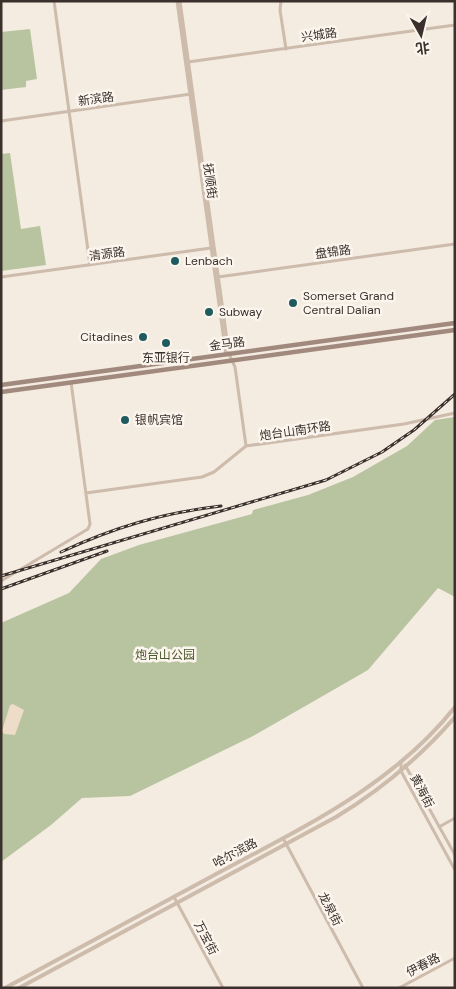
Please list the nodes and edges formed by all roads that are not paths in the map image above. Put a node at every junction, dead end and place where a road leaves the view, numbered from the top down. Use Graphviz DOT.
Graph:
graph roads {
  1 [pos="54,1"];
  2 [pos="178,1"];
  3 [pos="281,1"];
  4 [pos="455,25"];
  5 [pos="286,49"];
  6 [pos="187,62"];
  7 [pos="191,94"];
  8 [pos="69,111"];
  9 [pos="1,121"];
  10 [pos="455,244"];
  11 [pos="212,248"];
  12 [pos="90,265"];
  13 [pos="1,277"];
  14 [pos="216,277"];
  15 [pos="455,323"];
  16 [pos="455,330"];
  17 [pos="227,354"];
  18 [pos="232,360"];
  19 [pos="71,382"];
  20 [pos="1,385"];
  21 [pos="1,392"];
  22 [pos="455,413"];
  23 [pos="246,446"];
  24 [pos="86,493"];
  25 [pos="1,581"];
  26 [pos="455,707"];
  27 [pos="455,717"];
  28 [pos="401,762"];
  29 [pos="407,766"];
  30 [pos="401,771"];
  31 [pos="455,818"];
  32 [pos="439,827"];
  33 [pos="282,838"];
  34 [pos="286,844"];
  35 [pos="455,855"];
  36 [pos="455,870"];
  37 [pos="174,897"];
  38 [pos="177,903"];
  39 [pos="455,958"];
  40 [pos="5,988"];
  41 [pos="19,988"];
  42 [pos="223,988"];
  43 [pos="363,988"];
  44 [pos="399,988"];
  1 -- 8 [label="street"];
  2 -- 6 [label="street, 抚顺街"];
  3 -- 5 [label="street"];
  4 -- 5 [label="street, 兴城路"];
  5 -- 6 [label="street, 兴城路"];
  6 -- 7 [label="street, 抚顺街"];
  7 -- 8 [label="street, 新滨路"];
  7 -- 11 [label="street, 抚顺街"];
  8 -- 9 [label="street, 新滨路"];
  8 -- 12 [label="street"];
  10 -- 14 [label="street, 盘锦路"];
  11 -- 12 [label="street, 清源路"];
  11 -- 14 [label="street, 抚顺街"];
  12 -- 13 [label="street, 清源路"];
  14 -- 17 [label="street, 抚顺街"];
  15 -- 17 [label="main road, 金马路"];
  16 -- 18 [label="main road, 金马路"];
  17 -- 18 [label="street, 抚顺街"];
  17 -- 20 [label="main road, 金马路"];
  18 -- 19 [label="main road, 金马路"];
  18 -- 23 [label="street, 抚顺街"];
  19 -- 21 [label="main road, 金马路"];
  19 -- 24 [label="street"];
  22 -- 23 [label="street, 炮台山南环路"];
  23 -- 24 [label="street, 炮台山南环路"];
  24 -- 25 [label="street"];
  26 -- 28 [label="street, 哈尔滨路"];
  27 -- 29 [label="street, 哈尔滨路"];
  28 -- 29 [label="street, 黄海街"];
  28 -- 30 [label="street, 黄海街"];
  28 -- 33 [label="street, 哈尔滨路"];
  29 -- 30 [label="street, 哈尔滨路"];
  29 -- 32 [label="street, 黄海街"];
  30 -- 34 [label="street, 哈尔滨路"];
  30 -- 36 [label="street, 黄海街"];
  31 -- 32 [label="street"];
  32 -- 35 [label="street, 黄海街"];
  33 -- 34 [label="street, 龙泉街"];
  33 -- 37 [label="street, 哈尔滨路"];
  34 -- 38 [label="street, 哈尔滨路"];
  34 -- 43 [label="street, 龙泉街"];
  37 -- 38 [label="street, 万宝街"];
  37 -- 40 [label="street, 哈尔滨路"];
  38 -- 41 [label="street, 哈尔滨路"];
  38 -- 42 [label="street, 万宝街"];
  39 -- 44 [label="street, 伊春路"];
}
